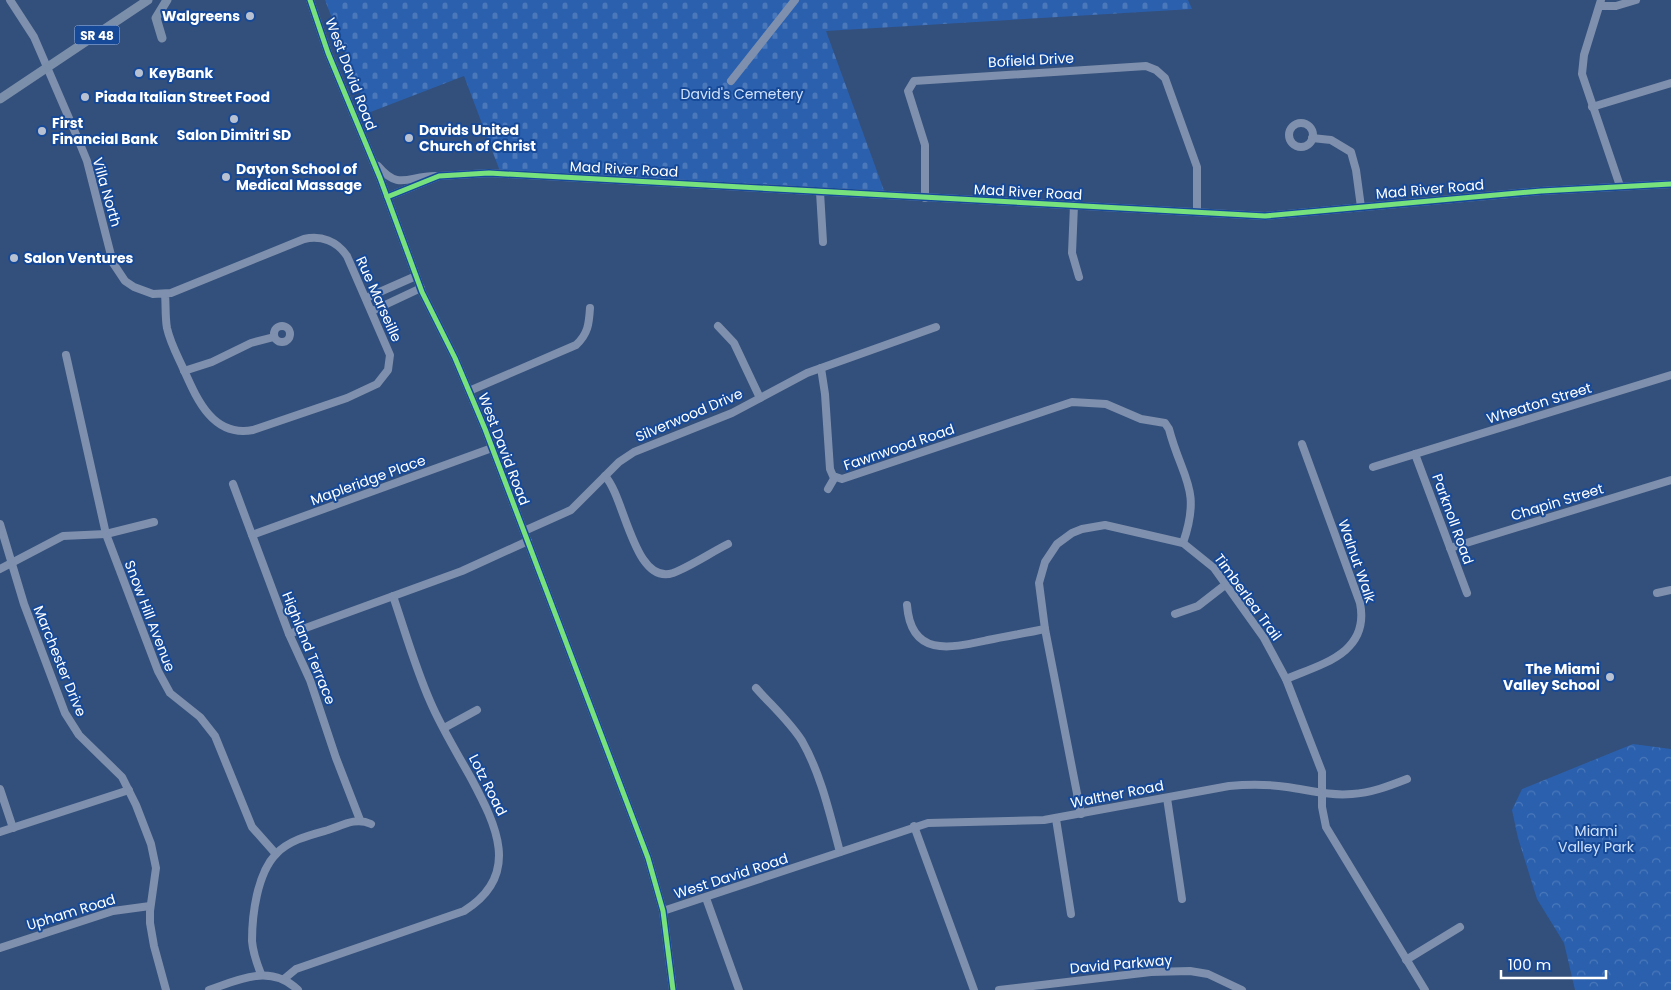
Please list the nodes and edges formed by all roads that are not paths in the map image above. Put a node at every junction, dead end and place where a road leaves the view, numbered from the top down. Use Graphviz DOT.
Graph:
graph roads {
  1 [pos="10,0"];
  2 [pos="148,0"];
  3 [pos="167,0"];
  4 [pos="310,0"];
  5 [pos="795,0"];
  6 [pos="1636,0"];
  7 [pos="1601,3"];
  8 [pos="162,38"];
  9 [pos="47,69"];
  10 [pos="731,81"];
  11 [pos="1671,83"];
  12 [pos="0,99"];
  13 [pos="1592,107"];
  14 [pos="1312,138"];
  15 [pos="372,158"];
  16 [pos="439,176"];
  17 [pos="1671,184"];
  18 [pos="1620,186"];
  19 [pos="820,192"];
  20 [pos="387,197"];
  21 [pos="925,198"];
  22 [pos="1074,205"];
  23 [pos="1361,207"];
  24 [pos="1197,212"];
  25 [pos="824,242"];
  26 [pos="416,276"];
  27 [pos="1079,277"];
  28 [pos="421,288"];
  29 [pos="165,294"];
  30 [pos="366,298"];
  31 [pos="590,308"];
  32 [pos="372,311"];
  33 [pos="718,326"];
  34 [pos="936,327"];
  35 [pos="274,337"];
  36 [pos="66,355"];
  37 [pos="821,368"];
  38 [pos="184,371"];
  39 [pos="1671,375"];
  40 [pos="469,391"];
  41 [pos="760,398"];
  42 [pos="1302,444"];
  43 [pos="492,448"];
  44 [pos="1415,454"];
  45 [pos="1373,467"];
  46 [pos="605,476"];
  47 [pos="834,477"];
  48 [pos="1671,480"];
  49 [pos="233,484"];
  50 [pos="828,489"];
  51 [pos="154,522"];
  52 [pos="0,524"];
  53 [pos="524,531"];
  54 [pos="106,534"];
  55 [pos="252,535"];
  56 [pos="528,541"];
  57 [pos="1183,543"];
  58 [pos="728,544"];
  59 [pos="1450,548"];
  60 [pos="10,563"];
  61 [pos="0,569"];
  62 [pos="1225,585"];
  63 [pos="1671,590"];
  64 [pos="1466,593"];
  65 [pos="1657,593"];
  66 [pos="393,596"];
  67 [pos="906,605"];
  68 [pos="1175,614"];
  69 [pos="1045,629"];
  70 [pos="289,634"];
  71 [pos="1286,679"];
  72 [pos="756,688"];
  73 [pos="477,710"];
  74 [pos="444,728"];
  75 [pos="1407,779"];
  76 [pos="0,789"];
  77 [pos="129,790"];
  78 [pos="1323,793"];
  79 [pos="1167,798"];
  80 [pos="1081,814"];
  81 [pos="1056,819"];
  82 [pos="360,820"];
  83 [pos="371,824"];
  84 [pos="914,826"];
  85 [pos="12,828"];
  86 [pos="0,832"];
  87 [pos="840,852"];
  88 [pos="276,854"];
  89 [pos="706,898"];
  90 [pos="1182,899"];
  91 [pos="150,906"];
  92 [pos="663,911"];
  93 [pos="1071,914"];
  94 [pos="1460,927"];
  95 [pos="0,948"];
  96 [pos="1406,960"];
  97 [pos="261,974"];
  98 [pos="284,979"];
  99 [pos="166,990"];
  100 [pos="210,990"];
  101 [pos="298,990"];
  102 [pos="674,990"];
  103 [pos="739,990"];
  104 [pos="974,990"];
  105 [pos="999,990"];
  106 [pos="1242,990"];
  107 [pos="1424,990"];
  1 -- 9 [label="street, Villa North"];
  2 -- 9 [label="main road, SR 48"];
  3 -- 8 [label="main road"];
  4 -- 15 [label="street, West David Road"];
  5 -- 10 [label="street"];
  6 -- 7 [label="street"];
  7 -- 13 [label="street"];
  9 -- 12 [label="main road, SR 48"];
  9 -- 29 [label="street, Villa North"];
  11 -- 13 [label="street"];
  13 -- 18 [label="street"];
  14 -- 23 [label="street"];
  15 -- 16 [label="street"];
  15 -- 20 [label="street, West David Road"];
  16 -- 19 [label="street, Mad River Road"];
  16 -- 20 [label="street, Mad River Road"];
  17 -- 18 [label="street, Mad River Road"];
  18 -- 23 [label="street, Mad River Road"];
  19 -- 21 [label="street, Mad River Road"];
  19 -- 25 [label="street"];
  20 -- 26 [label="street, West David Road"];
  21 -- 22 [label="street, Mad River Road"];
  21 -- 24 [label="street, Bofield Drive"];
  22 -- 24 [label="street, Mad River Road"];
  22 -- 27 [label="street"];
  23 -- 24 [label="street, Mad River Road"];
  26 -- 28 [label="street, West David Road"];
  26 -- 30 [label="street"];
  28 -- 32 [label="street"];
  28 -- 40 [label="street, West David Road"];
  29 -- 30 [label="street, Rue Marseille"];
  29 -- 38 [label="street, Rue Marseille"];
  30 -- 32 [label="street, Rue Marseille"];
  31 -- 40 [label="street"];
  32 -- 38 [label="street, Rue Marseille"];
  33 -- 41 [label="street"];
  34 -- 37 [label="street, Silverwood Drive"];
  35 -- 38 [label="street"];
  36 -- 54 [label="street, Snow Hill Avenue"];
  37 -- 41 [label="street, Silverwood Drive"];
  37 -- 47 [label="street, Fawnwood Road"];
  39 -- 44 [label="street, Wheaton Street"];
  40 -- 43 [label="street, West David Road"];
  41 -- 46 [label="street, Silverwood Drive"];
  42 -- 71 [label="street, Walnut Walk"];
  43 -- 53 [label="street, West David Road"];
  43 -- 55 [label="street, Mapleridge Place"];
  44 -- 45 [label="street, Wheaton Street"];
  44 -- 59 [label="street, Parknoll Road"];
  46 -- 53 [label="street, Silverwood Drive"];
  46 -- 58 [label="street"];
  47 -- 50 [label="street"];
  47 -- 57 [label="street, Fawnwood Road"];
  48 -- 59 [label="street, Chapin Street"];
  49 -- 55 [label="street, Highland Terrace"];
  51 -- 54 [label="street"];
  52 -- 60 [label="street, Marchester Drive"];
  53 -- 56 [label="street, West David Road"];
  54 -- 60 [label="street"];
  54 -- 88 [label="street, Snow Hill Avenue"];
  55 -- 70 [label="street, Highland Terrace"];
  56 -- 66 [label="street"];
  56 -- 92 [label="street, West David Road"];
  57 -- 62 [label="street, Timberlea Trail"];
  57 -- 69 [label="street, Timberlea Trail"];
  59 -- 64 [label="street, Parknoll Road"];
  60 -- 61 [label="street"];
  60 -- 77 [label="street, Marchester Drive"];
  62 -- 68 [label="street"];
  62 -- 71 [label="street, Timberlea Trail"];
  63 -- 65 [label="street"];
  66 -- 70 [label="street"];
  66 -- 74 [label="street, Lotz Road"];
  67 -- 69 [label="street"];
  69 -- 80 [label="street, Timberlea Trail"];
  70 -- 82 [label="street, Highland Terrace"];
  71 -- 78 [label="street, Timberlea Trail"];
  72 -- 87 [label="street"];
  73 -- 74 [label="street"];
  74 -- 98 [label="street, Lotz Road"];
  75 -- 78 [label="street, Walther Road"];
  76 -- 85 [label="street"];
  77 -- 85 [label="street"];
  77 -- 91 [label="street, Marchester Drive"];
  78 -- 79 [label="street, Walther Road"];
  78 -- 96 [label="street, Timberlea Trail"];
  79 -- 80 [label="street, Walther Road"];
  79 -- 90 [label="street"];
  80 -- 81 [label="street, Walther Road"];
  81 -- 84 [label="street, Walther Road"];
  81 -- 93 [label="street"];
  82 -- 83 [label="street"];
  82 -- 88 [label="street"];
  84 -- 87 [label="street, West David Road"];
  84 -- 104 [label="street"];
  85 -- 86 [label="street"];
  87 -- 89 [label="street, West David Road"];
  88 -- 97 [label="street"];
  89 -- 92 [label="street, West David Road"];
  89 -- 103 [label="street"];
  91 -- 95 [label="street, Upham Road"];
  91 -- 99 [label="street, Marchester Drive"];
  92 -- 102 [label="street"];
  94 -- 96 [label="street"];
  96 -- 107 [label="street, Timberlea Trail"];
  97 -- 98 [label="street"];
  97 -- 100 [label="street"];
  98 -- 101 [label="street"];
  105 -- 106 [label="street, David Parkway"];
}
